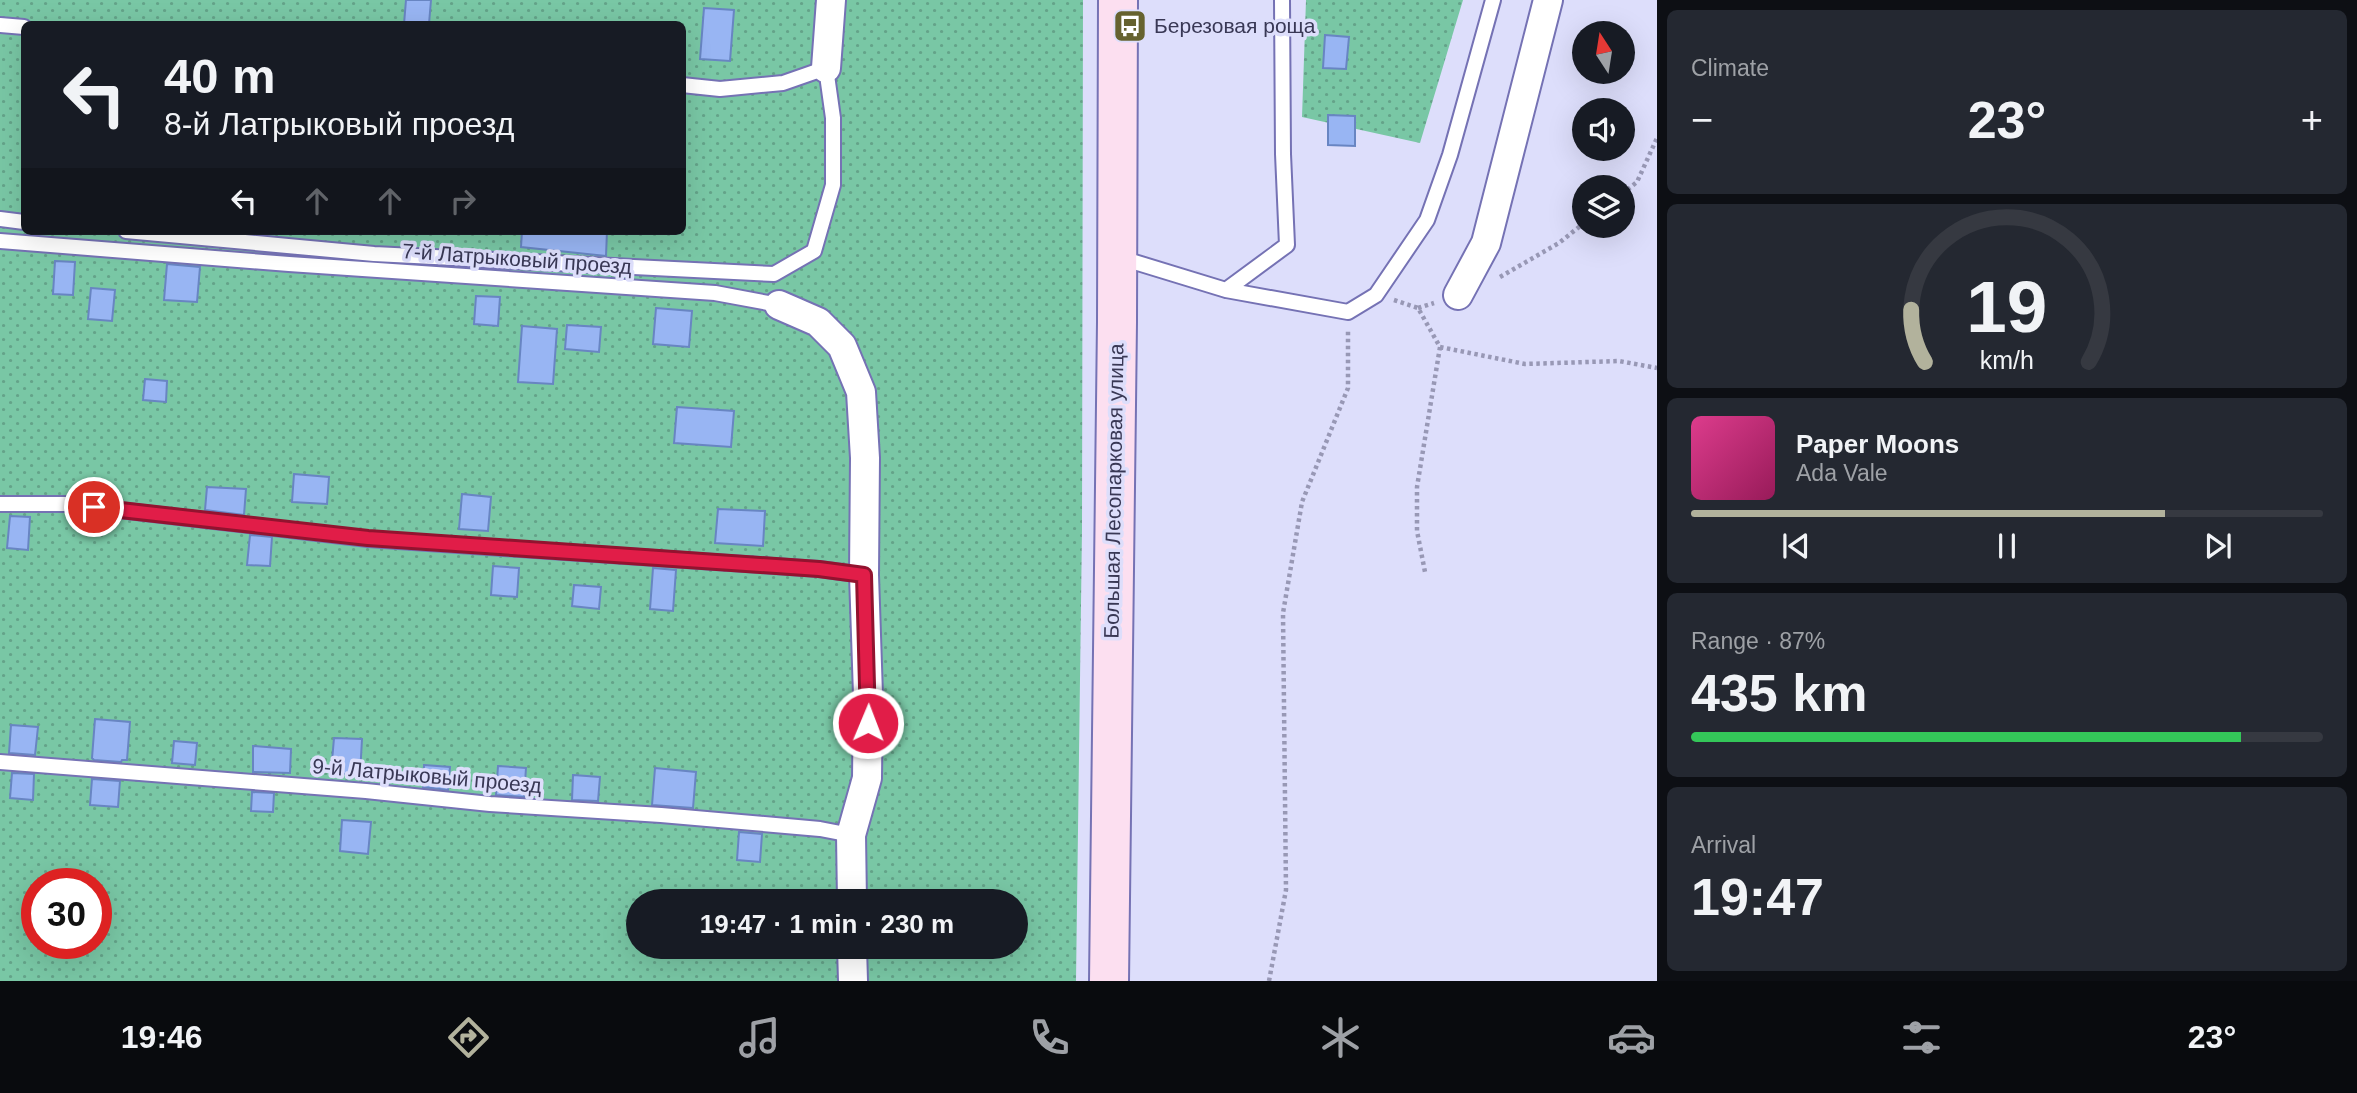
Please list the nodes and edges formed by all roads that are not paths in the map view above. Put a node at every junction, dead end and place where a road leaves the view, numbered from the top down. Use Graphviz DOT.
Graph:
graph roads {
  1 [pos="831,0"];
  2 [pos="1118,0"];
  3 [pos="1282,0"];
  4 [pos="1493,0"];
  5 [pos="1548,0"];
  6 [pos="0,25"];
  7 [pos="21,27"];
  8 [pos="826,68"];
  9 [pos="686,85"];
  10 [pos="0,219"];
  11 [pos="21,222"];
  12 [pos="169,235"];
  13 [pos="0,240"];
  14 [pos="1117,257"];
  15 [pos="1226,290"];
  16 [pos="1458,295"];
  17 [pos="779,305"];
  18 [pos="0,503"];
  19 [pos="864,575"];
  20 [pos="0,762"];
  21 [pos="850,835"];
  22 [pos="852,889"];
  23 [pos="852,959"];
  24 [pos="853,981"];
  25 [pos="1109,981"];
  1 -- 8 [label="street"];
  2 -- 14 [label="main road, Большая Лесопарковая улица"];
  3 -- 15 [label="lane"];
  4 -- 15 [label="lane"];
  5 -- 16 [label="street"];
  6 -- 7 [label="lane"];
  8 -- 9 [label="lane"];
  8 -- 12 [label="lane"];
  10 -- 11 [label="lane"];
  13 -- 17 [label="lane, 7-й Латрыковый проезд"];
  14 -- 15 [label="lane"];
  14 -- 25 [label="main road, Большая Лесопарковая улица"];
  17 -- 19 [label="street"];
  18 -- 19 [label="lane"];
  19 -- 21 [label="street"];
  20 -- 21 [label="lane, 9-й Латрыковый проезд"];
  21 -- 22 [label="street"];
  23 -- 24 [label="street"];
}
